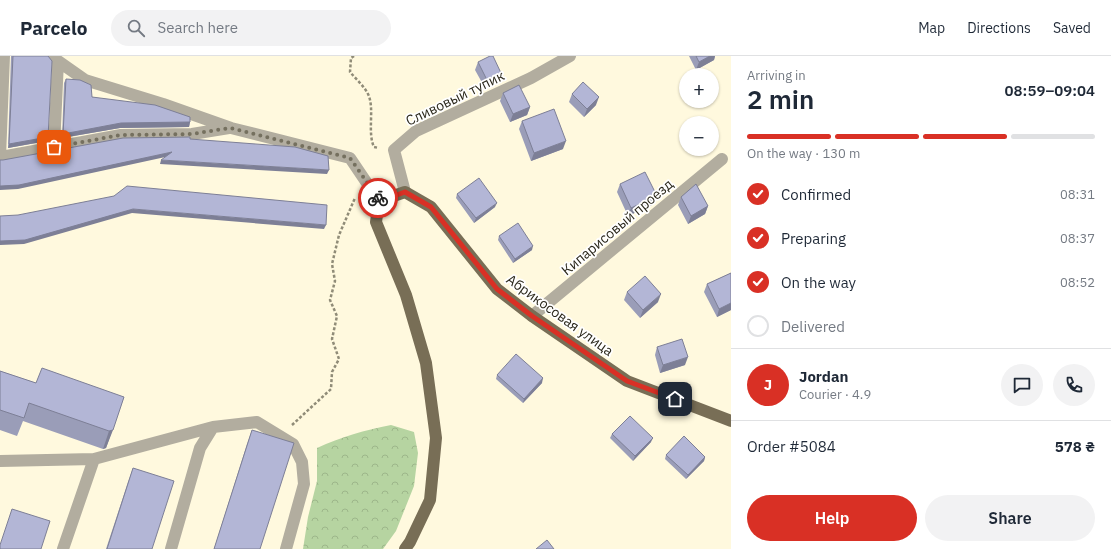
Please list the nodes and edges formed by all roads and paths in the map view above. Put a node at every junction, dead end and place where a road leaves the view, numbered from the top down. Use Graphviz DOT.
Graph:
graph roads {
  1 [pos="4,56"];
  2 [pos="354,56"];
  3 [pos="570,56"];
  4 [pos="54,58"];
  5 [pos="230,128"];
  6 [pos="54,147"];
  7 [pos="394,150"];
  8 [pos="0,156"];
  9 [pos="722,160"];
  10 [pos="405,192"];
  11 [pos="355,198"];
  12 [pos="380,201"];
  13 [pos="532,316"];
  14 [pos="731,421"];
  15 [pos="213,428"];
  16 [pos="280,436"];
  17 [pos="94,459"];
  18 [pos="0,461"];
  19 [pos="63,549"];
  20 [pos="171,549"];
  21 [pos="286,549"];
  22 [pos="405,549"];
  1 -- 8 [label="street"];
  2 -- 7 [label="path"];
  3 -- 7 [label="street, Сливовый тупик"];
  4 -- 5 [label="street"];
  4 -- 6 [label="street"];
  5 -- 6 [label="street"];
  5 -- 12 [label="street"];
  6 -- 8 [label="street"];
  7 -- 10 [label="street"];
  9 -- 13 [label="street, Кипарисовый проезд"];
  10 -- 12 [label="main road"];
  10 -- 13 [label="main road, Абрикосовая улица"];
  11 -- 16 [label="path"];
  12 -- 22 [label="main road"];
  13 -- 14 [label="main road, Абрикосовая улица"];
  15 -- 16 [label="street"];
  15 -- 17 [label="street"];
  15 -- 20 [label="street"];
  16 -- 21 [label="street"];
  17 -- 18 [label="street"];
  17 -- 19 [label="street"];
}
